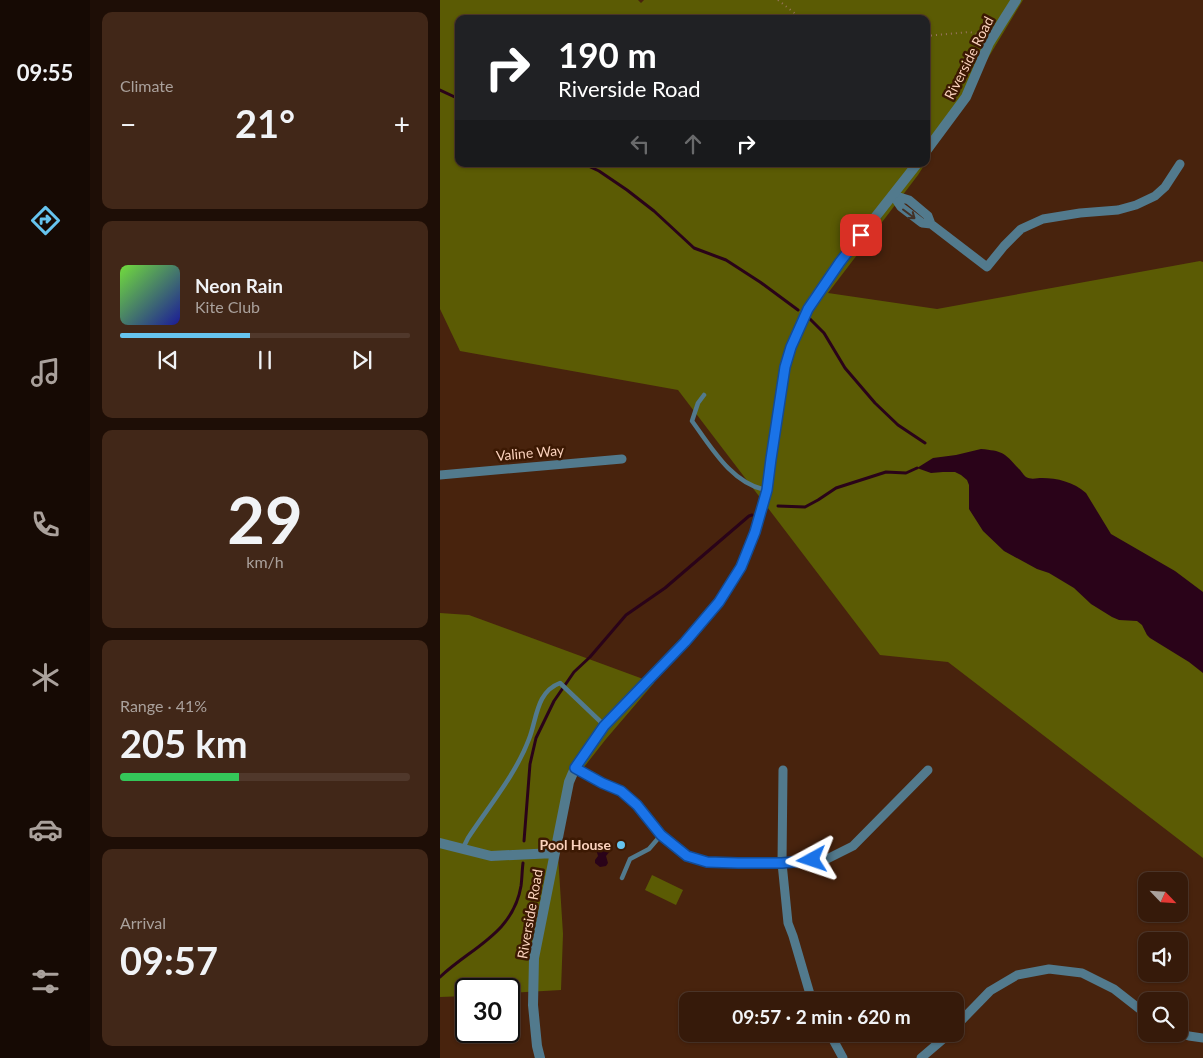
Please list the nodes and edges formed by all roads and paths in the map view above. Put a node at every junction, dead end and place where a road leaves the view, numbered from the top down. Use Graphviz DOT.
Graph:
graph roads {
  1 [pos="778,0"];
  2 [pos="1016,0"];
  3 [pos="797,15"];
  4 [pos="930,36"];
  5 [pos="993,37"];
  6 [pos="930,146"];
  7 [pos="1180,164"];
  8 [pos="915,167"];
  9 [pos="893,195"];
  10 [pos="704,395"];
  11 [pos="622,459"];
  12 [pos="440,475"];
  13 [pos="767,490"];
  14 [pos="604,726"];
  15 [pos="575,768"];
  16 [pos="782,770"];
  17 [pos="928,770"];
  18 [pos="661,835"];
  19 [pos="440,843"];
  20 [pos="462,849"];
  21 [pos="555,853"];
  22 [pos="782,863"];
  23 [pos="622,878"];
  24 [pos="809,992"];
  25 [pos="1138,1008"];
  26 [pos="964,1018"];
  27 [pos="1188,1036"];
  28 [pos="1203,1038"];
  29 [pos="834,1042"];
  30 [pos="940,1042"];
  31 [pos="540,1058"];
  32 [pos="843,1058"];
  33 [pos="921,1058"];
  1 -- 3 [label="path"];
  2 -- 5 [label="street, Riverside Road"];
  4 -- 5 [label="path"];
  5 -- 6 [label="street, Riverside Road"];
  7 -- 9 [label="street"];
  8 -- 9 [label="street, Riverside Road"];
  9 -- 13 [label="street, Riverside Road"];
  10 -- 13 [label="lane"];
  11 -- 12 [label="street, Valine Way"];
  13 -- 14 [label="street, Riverside Road"];
  14 -- 15 [label="street, Riverside Road"];
  14 -- 20 [label="lane"];
  15 -- 18 [label="street"];
  15 -- 21 [label="street, Riverside Road"];
  16 -- 22 [label="street"];
  17 -- 22 [label="street"];
  18 -- 22 [label="street"];
  18 -- 23 [label="lane"];
  19 -- 20 [label="street"];
  20 -- 21 [label="street"];
  21 -- 31 [label="street, Riverside Road"];
  22 -- 24 [label="street"];
  25 -- 26 [label="street"];
  27 -- 28 [label="street"];
  29 -- 32 [label="street"];
  30 -- 33 [label="street"];
}
